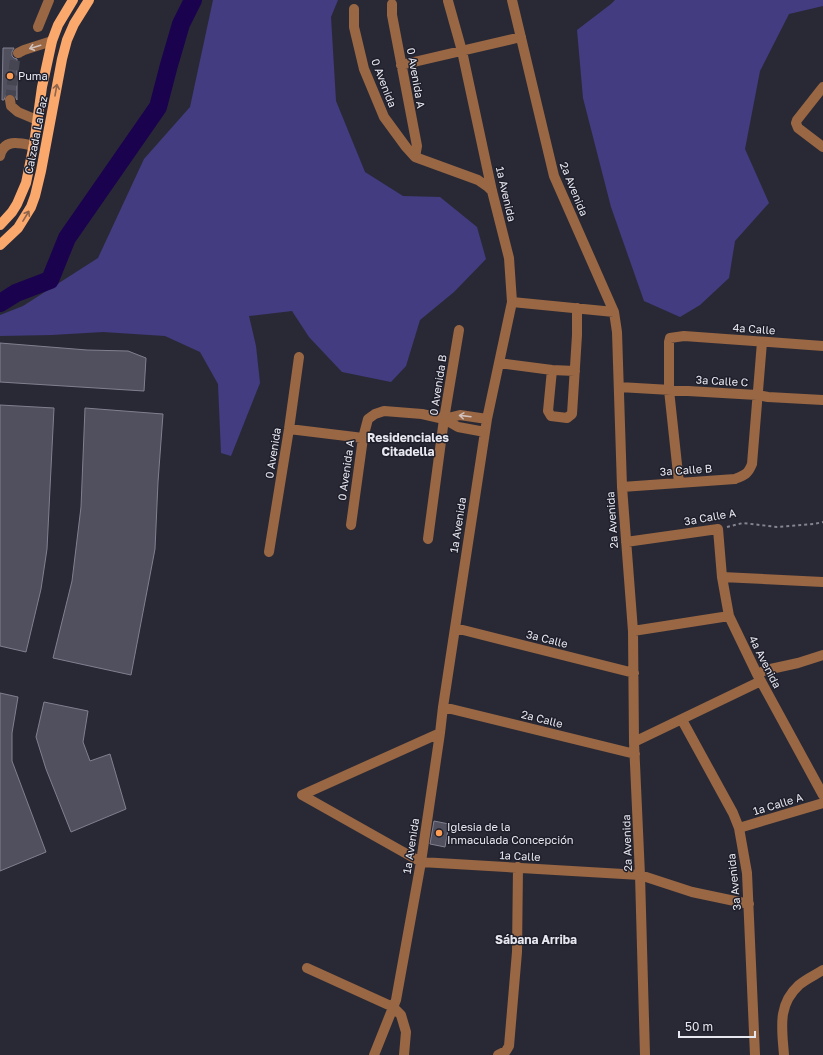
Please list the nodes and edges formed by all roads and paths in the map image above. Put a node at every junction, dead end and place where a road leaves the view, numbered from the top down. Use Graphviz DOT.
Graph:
graph roads {
  1 [pos="49,0"];
  2 [pos="73,0"];
  3 [pos="89,0"];
  4 [pos="512,0"];
  5 [pos="448,1"];
  6 [pos="392,4"];
  7 [pos="354,9"];
  8 [pos="38,27"];
  9 [pos="521,37"];
  10 [pos="52,41"];
  11 [pos="462,51"];
  12 [pos="18,53"];
  13 [pos="401,65"];
  14 [pos="823,87"];
  15 [pos="10,100"];
  16 [pos="37,120"];
  17 [pos="34,146"];
  18 [pos="823,147"];
  19 [pos="0,156"];
  20 [pos="416,156"];
  21 [pos="492,191"];
  22 [pos="0,225"];
  23 [pos="0,245"];
  24 [pos="512,302"];
  25 [pos="577,308"];
  26 [pos="614,312"];
  27 [pos="459,330"];
  28 [pos="762,342"];
  29 [pos="823,346"];
  30 [pos="299,357"];
  31 [pos="499,363"];
  32 [pos="552,370"];
  33 [pos="575,371"];
  34 [pos="619,387"];
  35 [pos="669,390"];
  36 [pos="757,395"];
  37 [pos="823,400"];
  38 [pos="444,419"];
  39 [pos="487,419"];
  40 [pos="289,429"];
  41 [pos="485,432"];
  42 [pos="363,438"];
  43 [pos="679,483"];
  44 [pos="622,487"];
  45 [pos="823,522"];
  46 [pos="351,525"];
  47 [pos="718,529"];
  48 [pos="428,539"];
  49 [pos="626,542"];
  50 [pos="269,552"];
  51 [pos="722,577"];
  52 [pos="823,582"];
  53 [pos="729,616"];
  54 [pos="454,628"];
  55 [pos="632,631"];
  56 [pos="823,656"];
  57 [pos="634,672"];
  58 [pos="759,678"];
  59 [pos="443,707"];
  60 [pos="682,720"];
  61 [pos="440,733"];
  62 [pos="634,742"];
  63 [pos="635,754"];
  64 [pos="823,795"];
  65 [pos="823,803"];
  66 [pos="739,828"];
  67 [pos="421,862"];
  68 [pos="518,867"];
  69 [pos="640,875"];
  70 [pos="749,904"];
  71 [pos="307,968"];
  72 [pos="823,970"];
  73 [pos="393,1007"];
  74 [pos="374,1055"];
  75 [pos="404,1055"];
  76 [pos="498,1055"];
  77 [pos="645,1055"];
  78 [pos="755,1055"];
  79 [pos="784,1055"];
  1 -- 8 [label="street"];
  2 -- 10 [label="main road, Calzada La Paz"];
  23 -- 3 [label="main road, Calzada La Paz, one-way"];
  4 -- 9 [label="street, 2a Avenida"];
  5 -- 11 [label="street, 1a Avenida"];
  6 -- 13 [label="street, 0 Avenida A"];
  7 -- 20 [label="street, 0 Avenida"];
  9 -- 11 [label="street"];
  9 -- 26 [label="street, 2a Avenida"];
  10 -- 12 [label="street, one-way"];
  10 -- 16 [label="main road, Calzada La Paz"];
  11 -- 13 [label="street"];
  11 -- 21 [label="street, 1a Avenida"];
  13 -- 20 [label="street, 0 Avenida A"];
  14 -- 18 [label="street"];
  15 -- 16 [label="street"];
  16 -- 17 [label="main road, Calzada La Paz"];
  17 -- 19 [label="street"];
  17 -- 22 [label="main road, Calzada La Paz"];
  20 -- 21 [label="street"];
  21 -- 24 [label="street, 1a Avenida"];
  24 -- 25 [label="street"];
  24 -- 31 [label="street, 1a Avenida"];
  25 -- 26 [label="street"];
  25 -- 33 [label="street"];
  26 -- 34 [label="street, 2a Avenida"];
  27 -- 38 [label="street, 0 Avenida B"];
  28 -- 29 [label="street, 4a Calle"];
  28 -- 35 [label="street, 4a Calle"];
  28 -- 36 [label="street"];
  30 -- 40 [label="street, 0 Avenida"];
  31 -- 32 [label="street"];
  31 -- 39 [label="street, 1a Avenida"];
  32 -- 33 [label="street"];
  32 -- 33 [label="street"];
  34 -- 35 [label="street, 3a Calle C"];
  34 -- 44 [label="street, 2a Avenida"];
  35 -- 36 [label="street, 3a Calle C"];
  35 -- 43 [label="street"];
  36 -- 37 [label="street, 3a Calle C"];
  36 -- 43 [label="street, 3a Calle B"];
  39 -- 38 [label="street, one-way"];
  38 -- 41 [label="street"];
  38 -- 42 [label="street, 0 Avenida A"];
  38 -- 48 [label="street, 0 Avenida B"];
  39 -- 41 [label="street, 1a Avenida"];
  40 -- 42 [label="street"];
  40 -- 50 [label="street, 0 Avenida"];
  41 -- 54 [label="street, 1a Avenida"];
  42 -- 46 [label="street, 0 Avenida A"];
  43 -- 44 [label="street, 3a Calle B"];
  44 -- 49 [label="street, 2a Avenida"];
  45 -- 47 [label="path, 3a Calle A"];
  47 -- 49 [label="street, 3a Calle A"];
  47 -- 51 [label="street, 4a Avenida"];
  49 -- 55 [label="street, 2a Avenida"];
  51 -- 52 [label="street"];
  51 -- 53 [label="street, 4a Avenida"];
  53 -- 55 [label="street"];
  53 -- 58 [label="street, 4a Avenida"];
  54 -- 57 [label="street, 3a Calle"];
  54 -- 59 [label="street, 1a Avenida"];
  55 -- 57 [label="street, 2a Avenida"];
  56 -- 58 [label="street"];
  57 -- 62 [label="street, 2a Avenida"];
  58 -- 60 [label="street"];
  58 -- 64 [label="street, 4a Avenida"];
  59 -- 61 [label="street, 1a Avenida"];
  59 -- 63 [label="street, 2a Calle"];
  60 -- 62 [label="street"];
  60 -- 66 [label="street, 3a Avenida"];
  61 -- 67 [label="street, 1a Avenida"];
  61 -- 67 [label="street, 1a Calle"];
  62 -- 63 [label="street, 2a Avenida"];
  63 -- 69 [label="street, 2a Avenida"];
  65 -- 66 [label="street, 1a Calle A"];
  66 -- 70 [label="street, 3a Avenida"];
  67 -- 68 [label="street, 1a Calle"];
  67 -- 73 [label="street, 1a Avenida"];
  68 -- 69 [label="street, 1a Calle"];
  68 -- 76 [label="street"];
  69 -- 70 [label="street, 1a Calle"];
  69 -- 77 [label="street, 2a Avenida"];
  70 -- 78 [label="street, 3a Avenida"];
  71 -- 73 [label="street"];
  72 -- 79 [label="street"];
  73 -- 74 [label="street, 1a Avenida"];
  73 -- 75 [label="street"];
}
